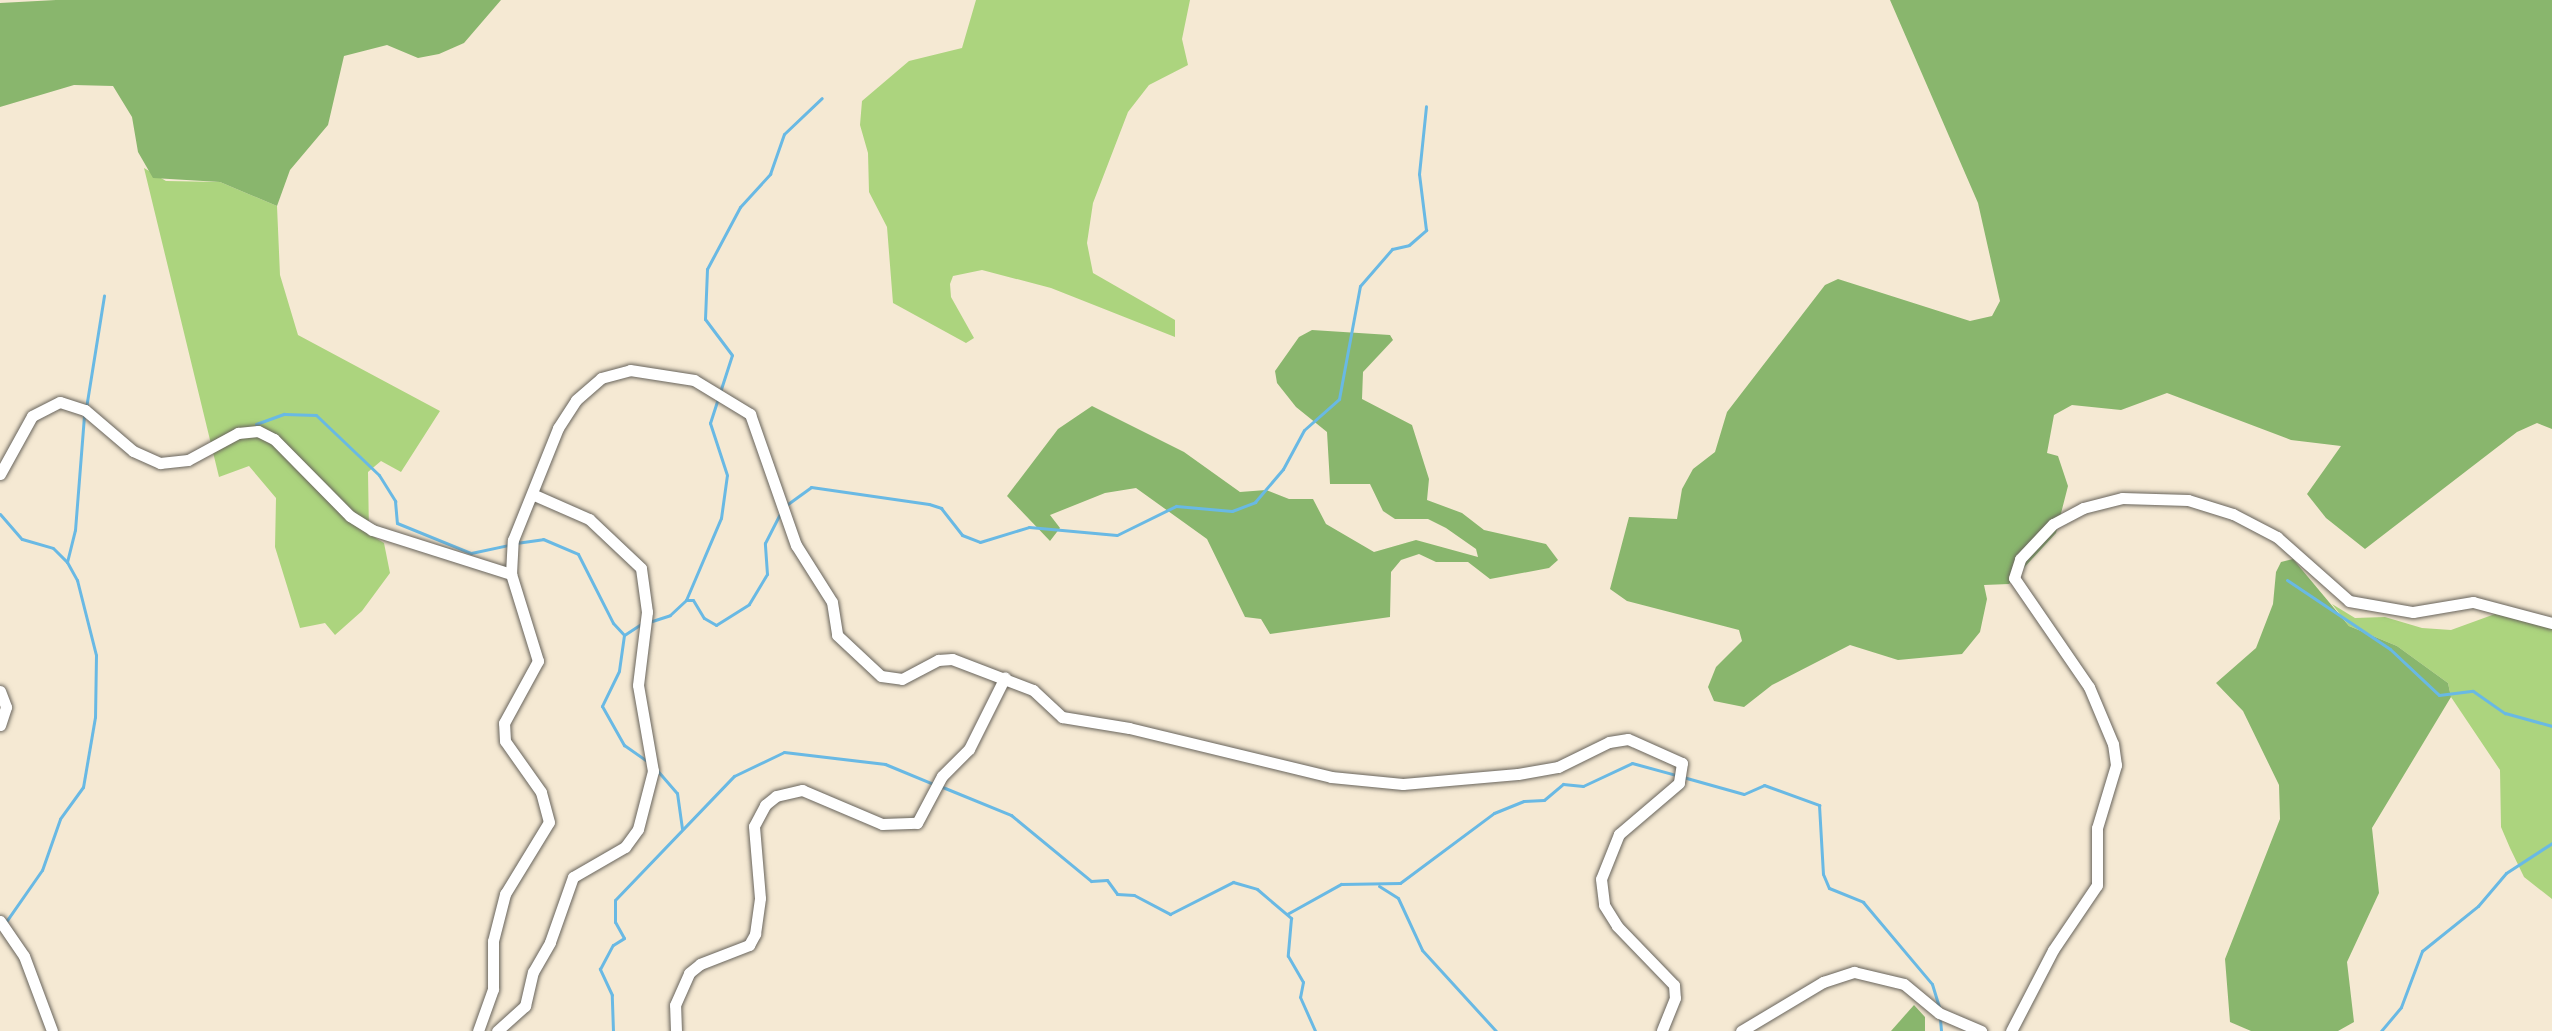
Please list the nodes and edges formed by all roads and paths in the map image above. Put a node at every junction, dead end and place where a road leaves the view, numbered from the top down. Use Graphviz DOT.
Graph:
graph roads {
  1 [pos="4,460"];
  2 [pos="0,474"];
  3 [pos="532,494"];
  4 [pos="511,574"];
  5 [pos="2552,623"];
  6 [pos="1005,677"];
  7 [pos="0,691"];
  8 [pos="0,725"];
  9 [pos="0,921"];
  10 [pos="52,1031"];
  11 [pos="478,1031"];
  12 [pos="497,1031"];
  13 [pos="676,1031"];
  14 [pos="1662,1031"];
  15 [pos="1741,1031"];
  16 [pos="1981,1031"];
  17 [pos="2011,1031"];
  1 -- 2 [label="street"];
  1 -- 4 [label="street"];
  3 -- 4 [label="street"];
  3 -- 6 [label="street"];
  3 -- 12 [label="street"];
  4 -- 11 [label="street"];
  5 -- 17 [label="street"];
  6 -- 13 [label="street"];
  6 -- 14 [label="street"];
  7 -- 8 [label="street"];
  9 -- 10 [label="street"];
  15 -- 16 [label="street"];
}
